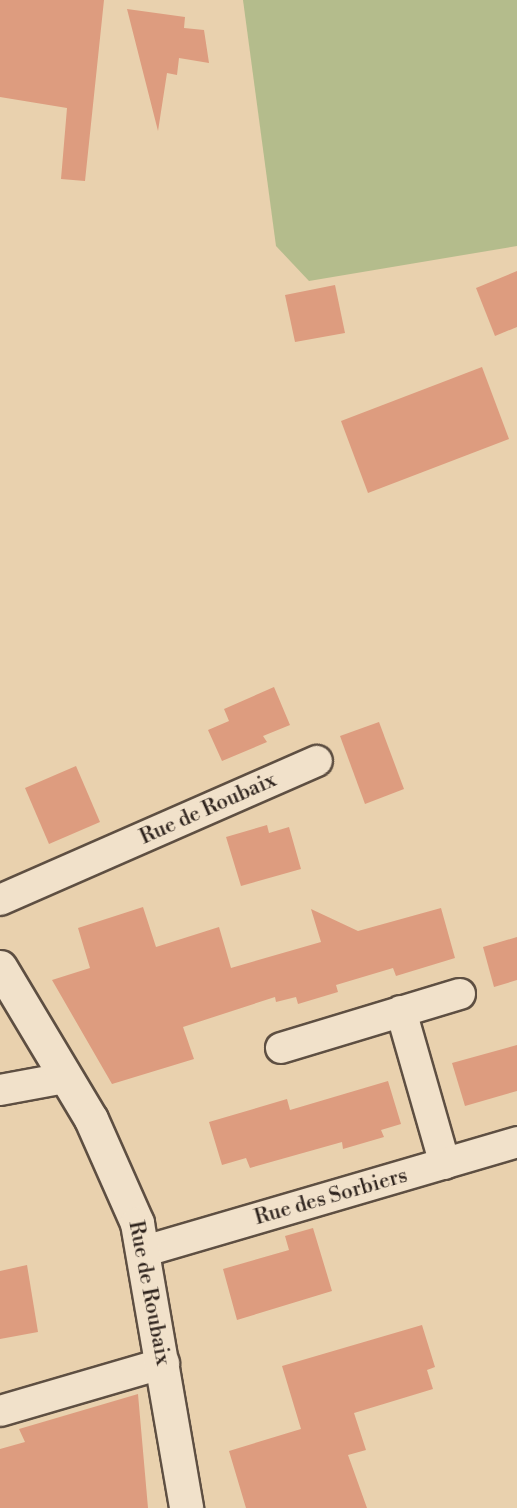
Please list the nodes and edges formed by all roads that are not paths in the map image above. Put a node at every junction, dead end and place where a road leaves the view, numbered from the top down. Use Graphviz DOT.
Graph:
graph roads {
  1 [pos="317,761"];
  2 [pos="0,900"];
  3 [pos="0,968"];
  4 [pos="460,994"];
  5 [pos="401,1011"];
  6 [pos="281,1048"];
  7 [pos="65,1078"];
  8 [pos="0,1090"];
  9 [pos="517,1142"];
  10 [pos="445,1164"];
  11 [pos="145,1251"];
  12 [pos="164,1363"];
  13 [pos="0,1411"];
  14 [pos="186,1508"];
  1 -- 2 [label="street, Rue de Roubaix"];
  3 -- 7 [label="main road, Rue de Roubaix"];
  4 -- 5 [label="street"];
  5 -- 6 [label="street"];
  5 -- 10 [label="street"];
  7 -- 8 [label="street"];
  7 -- 11 [label="main road, Rue de Roubaix"];
  9 -- 10 [label="street, Rue des Sorbiers"];
  10 -- 11 [label="street, Rue des Sorbiers"];
  11 -- 12 [label="main road, Rue de Roubaix"];
  12 -- 13 [label="street"];
  12 -- 14 [label="main road, Rue de Roubaix"];
}
